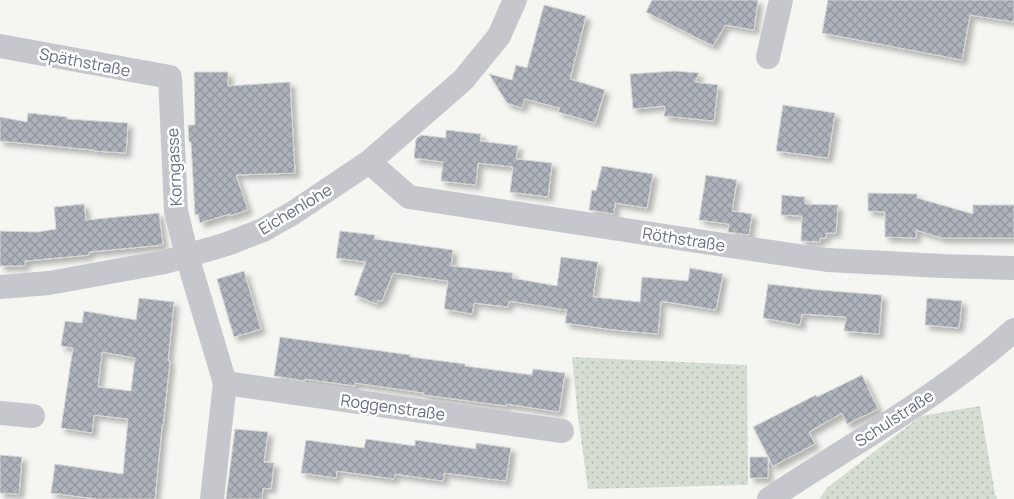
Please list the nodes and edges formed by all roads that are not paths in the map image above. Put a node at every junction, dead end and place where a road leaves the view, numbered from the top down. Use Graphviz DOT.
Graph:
graph roads {
  1 [pos="515,0"];
  2 [pos="781,0"];
  3 [pos="0,46"];
  4 [pos="768,56"];
  5 [pos="170,78"];
  6 [pos="369,162"];
  7 [pos="187,256"];
  8 [pos="1014,268"];
  9 [pos="0,287"];
  10 [pos="1014,330"];
  11 [pos="225,383"];
  12 [pos="0,412"];
  13 [pos="33,416"];
  14 [pos="562,431"];
  15 [pos="212,499"];
  16 [pos="769,499"];
  1 -- 6 [label="street, Eichenlohe"];
  2 -- 4 [label="street"];
  3 -- 5 [label="street, Späthstraße"];
  5 -- 7 [label="street, Korngasse"];
  6 -- 7 [label="street, Eichenlohe"];
  6 -- 8 [label="street, Röthstraße"];
  7 -- 9 [label="street, Eichenlohe"];
  7 -- 11 [label="street"];
  10 -- 16 [label="street, Schulstraße"];
  11 -- 14 [label="street, Roggenstraße"];
  11 -- 15 [label="street"];
  12 -- 13 [label="street"];
}
